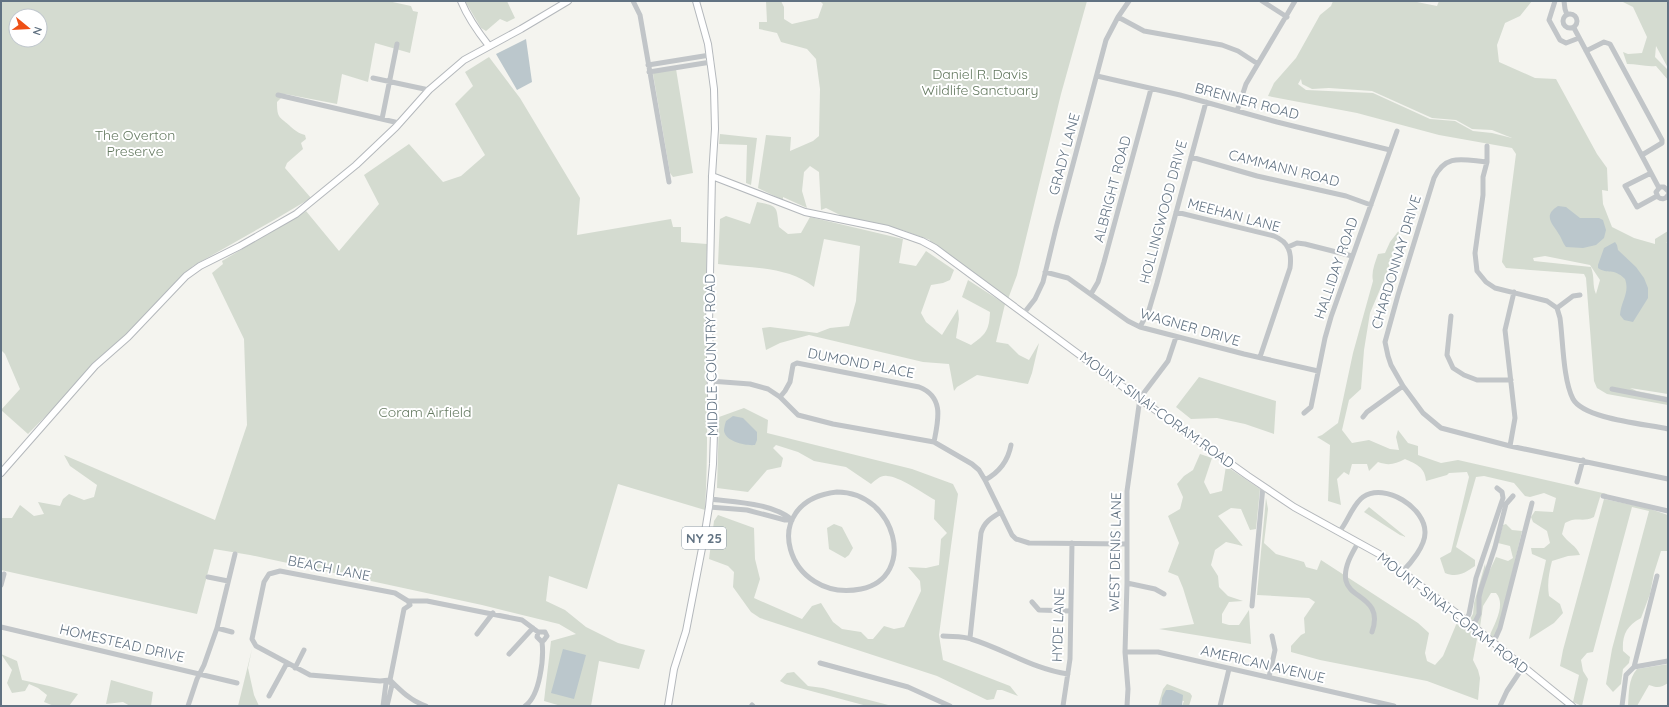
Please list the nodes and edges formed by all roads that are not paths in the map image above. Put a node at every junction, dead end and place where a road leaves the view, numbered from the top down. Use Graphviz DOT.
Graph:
graph roads {
  1 [pos="461,1"];
  2 [pos="568,1"];
  3 [pos="633,1"];
  4 [pos="696,1"];
  5 [pos="702,1"];
  6 [pos="1129,1"];
  7 [pos="1262,1"];
  8 [pos="1295,1"];
  9 [pos="1555,1"];
  10 [pos="1564,1"];
  11 [pos="700,12"];
  12 [pos="1568,15"];
  13 [pos="1118,17"];
  14 [pos="1286,17"];
  15 [pos="1564,25"];
  16 [pos="1574,28"];
  17 [pos="1555,31"];
  18 [pos="1579,38"];
  19 [pos="397,44"];
  20 [pos="489,46"];
  21 [pos="1586,51"];
  22 [pos="710,55"];
  23 [pos="711,62"];
  24 [pos="1258,64"];
  25 [pos="648,65"];
  26 [pos="649,72"];
  27 [pos="1098,76"];
  28 [pos="373,78"];
  29 [pos="389,81"];
  30 [pos="1151,89"];
  31 [pos="429,90"];
  32 [pos="278,95"];
  33 [pos="1206,102"];
  34 [pos="1237,111"];
  35 [pos="382,119"];
  36 [pos="399,123"];
  37 [pos="1397,131"];
  38 [pos="1487,146"];
  39 [pos="1390,150"];
  40 [pos="1642,155"];
  41 [pos="1191,157"];
  42 [pos="1487,162"];
  43 [pos="1651,173"];
  44 [pos="712,176"];
  45 [pos="669,182"];
  46 [pos="1659,188"];
  47 [pos="1668,190"];
  48 [pos="1668,195"];
  49 [pos="1657,196"];
  50 [pos="1371,205"];
  51 [pos="1176,212"];
  52 [pos="1288,247"];
  53 [pos="1352,256"];
  54 [pos="1045,272"];
  55 [pos="1514,292"];
  56 [pos="1091,294"];
  57 [pos="1580,295"];
  58 [pos="1557,308"];
  59 [pos="1024,313"];
  60 [pos="1451,316"];
  61 [pos="1140,327"];
  62 [pos="1176,337"];
  63 [pos="1260,357"];
  64 [pos="1318,371"];
  65 [pos="1511,380"];
  66 [pos="710,381"];
  67 [pos="1403,386"];
  68 [pos="1612,389"];
  69 [pos="780,397"];
  70 [pos="1140,398"];
  71 [pos="1668,400"];
  72 [pos="1304,413"];
  73 [pos="1363,417"];
  74 [pos="1668,429"];
  75 [pos="934,442"];
  76 [pos="1011,445"];
  77 [pos="1510,446"];
  78 [pos="1583,460"];
  79 [pos="1,473"];
  80 [pos="1668,479"];
  81 [pos="985,480"];
  82 [pos="1578,482"];
  83 [pos="1263,486"];
  84 [pos="1497,488"];
  85 [pos="1513,496"];
  86 [pos="1603,496"];
  87 [pos="710,499"];
  88 [pos="1532,504"];
  89 [pos="709,507"];
  90 [pos="1668,511"];
  91 [pos="1001,512"];
  92 [pos="792,520"];
  93 [pos="1339,532"];
  94 [pos="1358,543"];
  95 [pos="1072,544"];
  96 [pos="1127,544"];
  97 [pos="235,554"];
  98 [pos="1402,572"];
  99 [pos="4,574"];
  100 [pos="1657,576"];
  101 [pos="208,577"];
  102 [pos="228,581"];
  103 [pos="1127,583"];
  104 [pos="1,584"];
  105 [pos="1164,594"];
  106 [pos="408,601"];
  107 [pos="1032,602"];
  108 [pos="1252,606"];
  109 [pos="1070,611"];
  110 [pos="493,614"];
  111 [pos="1466,620"];
  112 [pos="1473,626"];
  113 [pos="1,627"];
  114 [pos="217,628"];
  115 [pos="533,628"];
  116 [pos="232,632"];
  117 [pos="538,632"];
  118 [pos="1372,632"];
  119 [pos="477,634"];
  120 [pos="943,636"];
  121 [pos="1272,636"];
  122 [pos="970,638"];
  123 [pos="542,642"];
  124 [pos="1492,642"];
  125 [pos="304,650"];
  126 [pos="1126,652"];
  127 [pos="509,654"];
  128 [pos="1668,661"];
  129 [pos="287,663"];
  130 [pos="820,663"];
  131 [pos="1634,667"];
  132 [pos="295,668"];
  133 [pos="1229,668"];
  134 [pos="1523,668"];
  135 [pos="199,673"];
  136 [pos="1068,674"];
  137 [pos="1269,677"];
  138 [pos="390,680"];
  139 [pos="236,683"];
  140 [pos="269,696"];
  141 [pos="188,706"];
  142 [pos="383,706"];
  143 [pos="387,706"];
  144 [pos="426,706"];
  145 [pos="525,706"];
  146 [pos="668,706"];
  147 [pos="950,706"];
  148 [pos="1063,706"];
  149 [pos="1128,706"];
  150 [pos="1220,706"];
  151 [pos="1394,706"];
  152 [pos="1500,706"];
  153 [pos="1572,706"];
  154 [pos="1622,706"];
  1 -- 20 [label="main road"];
  2 -- 20 [label="main road"];
  3 -- 25 [label="street"];
  4 -- 11 [label="main road, MIDDLE COUNTRY ROAD / NY 25"];
  5 -- 11 [label="main road"];
  6 -- 13 [label="street, GRADY LANE"];
  7 -- 14 [label="street"];
  8 -- 14 [label="street"];
  9 -- 17 [label="street"];
  10 -- 12 [label="street"];
  11 -- 22 [label="main road, MIDDLE COUNTRY ROAD / NY 25"];
  12 -- 15 [label="street"];
  12 -- 16 [label="street"];
  13 -- 24 [label="street"];
  13 -- 27 [label="street, GRADY LANE"];
  14 -- 24 [label="street"];
  15 -- 16 [label="street"];
  15 -- 17 [label="street"];
  16 -- 18 [label="street"];
  17 -- 18 [label="street"];
  18 -- 21 [label="street"];
  19 -- 29 [label="street"];
  20 -- 31 [label="main road"];
  21 -- 40 [label="street"];
  21 -- 40 [label="street"];
  22 -- 23 [label="main road, MIDDLE COUNTRY ROAD / NY 25"];
  22 -- 25 [label="street"];
  23 -- 26 [label="street"];
  23 -- 44 [label="main road, MIDDLE COUNTRY ROAD / NY 25"];
  24 -- 34 [label="street"];
  25 -- 26 [label="street"];
  26 -- 45 [label="street"];
  27 -- 30 [label="street, BRENNER ROAD"];
  27 -- 54 [label="street, GRADY LANE"];
  28 -- 29 [label="street"];
  29 -- 31 [label="street"];
  29 -- 35 [label="street"];
  30 -- 33 [label="street, BRENNER ROAD"];
  30 -- 56 [label="street, ALBRIGHT ROAD"];
  31 -- 36 [label="main road"];
  32 -- 35 [label="street"];
  33 -- 34 [label="street, BRENNER ROAD"];
  33 -- 41 [label="street, HOLLINGWOOD DRIVE"];
  34 -- 39 [label="street, BRENNER ROAD"];
  35 -- 36 [label="street"];
  36 -- 79 [label="main road"];
  37 -- 39 [label="street, HALLIDAY ROAD"];
  38 -- 42 [label="street"];
  39 -- 50 [label="street, HALLIDAY ROAD"];
  40 -- 43 [label="street"];
  41 -- 50 [label="street, CAMMANN ROAD"];
  41 -- 51 [label="street, HOLLINGWOOD DRIVE"];
  42 -- 55 [label="street"];
  42 -- 67 [label="street, CHARDONNAY DRIVE"];
  43 -- 46 [label="street"];
  43 -- 49 [label="street"];
  44 -- 59 [label="main road, MOUNT SINAI-CORAM ROAD"];
  44 -- 66 [label="main road, MIDDLE COUNTRY ROAD / NY 25"];
  46 -- 47 [label="street"];
  46 -- 49 [label="street"];
  48 -- 49 [label="street"];
  50 -- 53 [label="street, HALLIDAY ROAD"];
  51 -- 52 [label="street, MEEHAN LANE"];
  51 -- 61 [label="street, HOLLINGWOOD DRIVE"];
  52 -- 53 [label="street"];
  52 -- 63 [label="street, MEEHAN LANE"];
  53 -- 64 [label="street, HALLIDAY ROAD"];
  54 -- 56 [label="street, WAGNER DRIVE"];
  54 -- 59 [label="street, GRADY LANE"];
  55 -- 58 [label="street"];
  55 -- 65 [label="street"];
  56 -- 61 [label="street, WAGNER DRIVE"];
  57 -- 58 [label="street"];
  58 -- 74 [label="street"];
  59 -- 70 [label="main road, MOUNT SINAI-CORAM ROAD"];
  60 -- 65 [label="street"];
  61 -- 62 [label="street, WAGNER DRIVE"];
  62 -- 63 [label="street, WAGNER DRIVE"];
  62 -- 70 [label="street"];
  63 -- 64 [label="street, WAGNER DRIVE"];
  64 -- 72 [label="street, HALLIDAY ROAD"];
  65 -- 77 [label="street"];
  66 -- 69 [label="street"];
  66 -- 87 [label="main road, MIDDLE COUNTRY ROAD / NY 25"];
  67 -- 73 [label="street"];
  67 -- 77 [label="street, CHARDONNAY DRIVE"];
  68 -- 71 [label="street"];
  69 -- 75 [label="street"];
  69 -- 75 [label="street, DUMOND PLACE"];
  70 -- 83 [label="main road, MOUNT SINAI-CORAM ROAD"];
  70 -- 96 [label="street, WEST DENIS LANE"];
  75 -- 81 [label="street"];
  76 -- 81 [label="street"];
  77 -- 78 [label="street, CHARDONNAY DRIVE"];
  78 -- 80 [label="street, CHARDONNAY DRIVE"];
  78 -- 82 [label="street"];
  81 -- 91 [label="street"];
  83 -- 93 [label="main road, MOUNT SINAI-CORAM ROAD"];
  83 -- 108 [label="street"];
  84 -- 111 [label="street"];
  85 -- 112 [label="street"];
  86 -- 90 [label="street"];
  87 -- 89 [label="main road, MIDDLE COUNTRY ROAD / NY 25"];
  87 -- 92 [label="street"];
  88 -- 124 [label="street"];
  89 -- 92 [label="street"];
  89 -- 146 [label="main road, MIDDLE COUNTRY ROAD / NY 25"];
  91 -- 95 [label="street"];
  91 -- 122 [label="street"];
  92 -- 92 [label="street"];
  93 -- 94 [label="main road, MOUNT SINAI-CORAM ROAD"];
  93 -- 98 [label="street"];
  94 -- 98 [label="main road, MOUNT SINAI-CORAM ROAD"];
  94 -- 118 [label="street"];
  95 -- 96 [label="street"];
  95 -- 109 [label="street, HYDE LANE"];
  96 -- 103 [label="street, WEST DENIS LANE"];
  97 -- 102 [label="street"];
  98 -- 111 [label="main road, MOUNT SINAI-CORAM ROAD"];
  99 -- 104 [label="street"];
  100 -- 131 [label="street"];
  101 -- 102 [label="street"];
  102 -- 114 [label="street"];
  103 -- 105 [label="street"];
  103 -- 126 [label="street, WEST DENIS LANE"];
  106 -- 110 [label="street, BEACH LANE"];
  106 -- 129 [label="street, BEACH LANE"];
  106 -- 138 [label="street"];
  107 -- 109 [label="street"];
  109 -- 136 [label="street, HYDE LANE"];
  110 -- 115 [label="street, BEACH LANE"];
  110 -- 119 [label="street"];
  111 -- 112 [label="main road, MOUNT SINAI-CORAM ROAD"];
  112 -- 124 [label="main road, MOUNT SINAI-CORAM ROAD"];
  113 -- 135 [label="street, HOMESTEAD DRIVE"];
  114 -- 116 [label="street"];
  114 -- 135 [label="street"];
  115 -- 117 [label="street, BEACH LANE"];
  115 -- 127 [label="street"];
  117 -- 123 [label="street, BEACH LANE"];
  117 -- 123 [label="street, BEACH LANE"];
  120 -- 122 [label="street"];
  121 -- 137 [label="street"];
  122 -- 136 [label="street"];
  123 -- 145 [label="street, BEACH LANE"];
  124 -- 134 [label="main road, MOUNT SINAI-CORAM ROAD"];
  125 -- 132 [label="street"];
  126 -- 133 [label="street, AMERICAN AVENUE"];
  126 -- 149 [label="street, WEST DENIS LANE"];
  128 -- 131 [label="street"];
  129 -- 132 [label="street, BEACH LANE"];
  129 -- 140 [label="street"];
  130 -- 147 [label="street"];
  131 -- 154 [label="street"];
  132 -- 138 [label="street, BEACH LANE"];
  133 -- 137 [label="street, AMERICAN AVENUE"];
  133 -- 150 [label="street"];
  134 -- 152 [label="street"];
  134 -- 153 [label="main road, MOUNT SINAI-CORAM ROAD"];
  135 -- 139 [label="street, HOMESTEAD DRIVE"];
  135 -- 141 [label="street"];
  136 -- 148 [label="street, HYDE LANE"];
  137 -- 151 [label="street, AMERICAN AVENUE"];
  138 -- 142 [label="street"];
  138 -- 143 [label="street"];
  138 -- 144 [label="street"];
}
